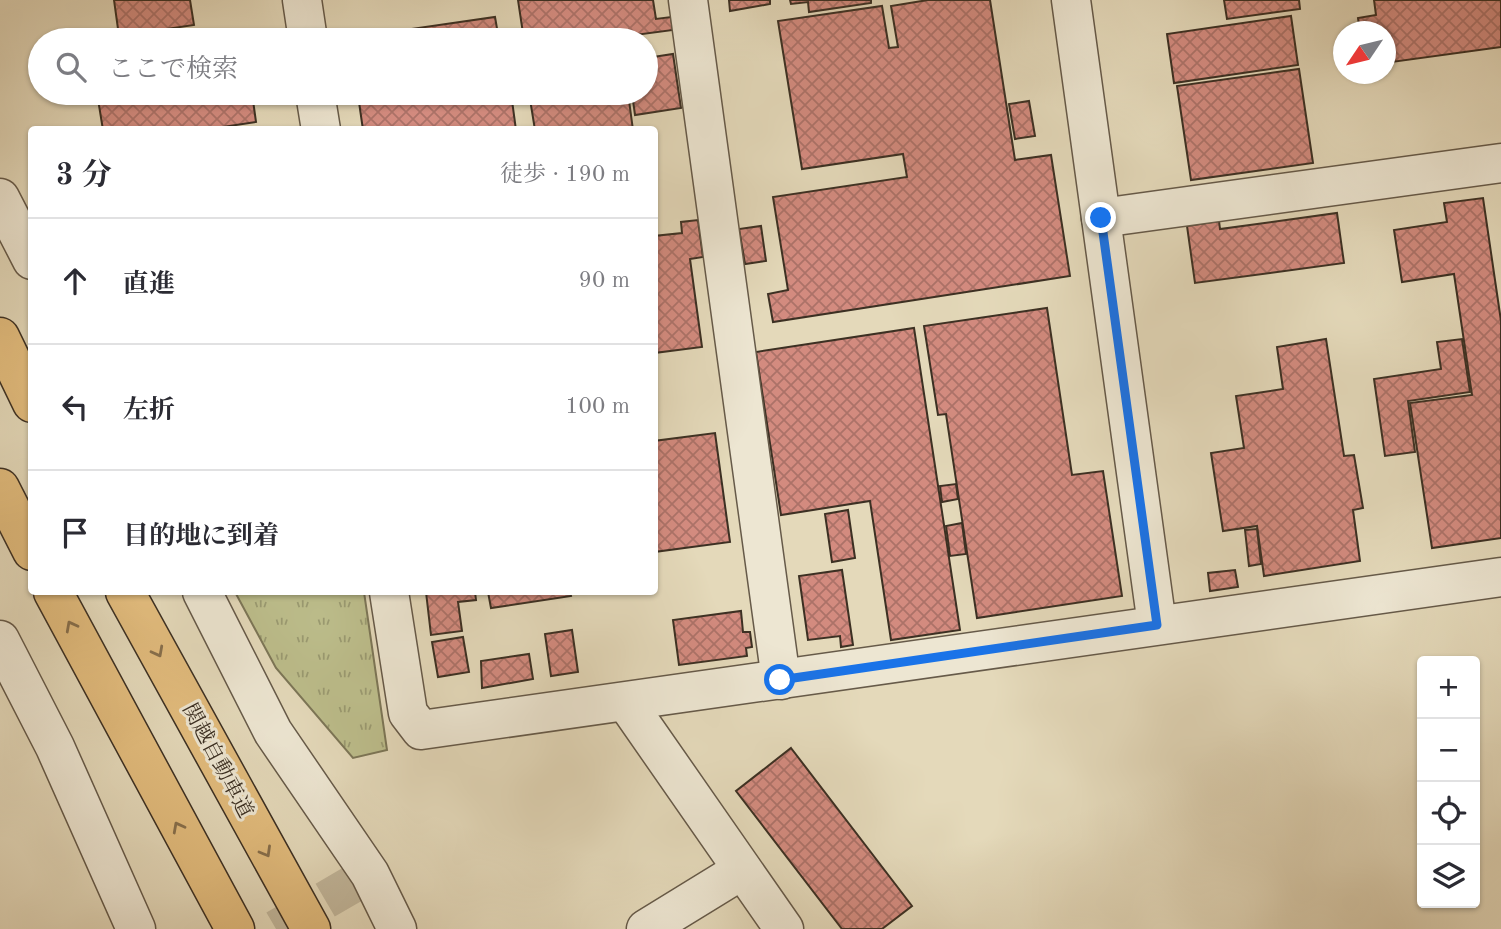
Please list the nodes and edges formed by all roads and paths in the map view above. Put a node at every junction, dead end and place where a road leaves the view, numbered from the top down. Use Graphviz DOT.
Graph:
graph roads {
  1 [pos="302,0"];
  2 [pos="688,0"];
  3 [pos="1071,0"];
  4 [pos="306,28"];
  5 [pos="317,105"];
  6 [pos="320,126"];
  7 [pos="1501,163"];
  8 [pos="0,198"];
  9 [pos="1101,218"];
  10 [pos="28,252"];
  11 [pos="0,337"];
  12 [pos="28,395"];
  13 [pos="0,488"];
  14 [pos="28,543"];
  15 [pos="1501,577"];
  16 [pos="55,595"];
  17 [pos="127,595"];
  18 [pos="204,595"];
  19 [pos="389,595"];
  20 [pos="1157,625"];
  21 [pos="0,640"];
  22 [pos="780,680"];
  23 [pos="626,702"];
  24 [pos="742,870"];
  25 [pos="136,929"];
  26 [pos="235,929"];
  27 [pos="311,929"];
  28 [pos="397,929"];
  29 [pos="646,929"];
  30 [pos="784,929"];
  1 -- 4 [label="street"];
  2 -- 22 [label="street"];
  3 -- 9 [label="street"];
  5 -- 6 [label="street"];
  7 -- 9 [label="street"];
  8 -- 10 [label="street"];
  9 -- 20 [label="street"];
  11 -- 12 [label="highway"];
  13 -- 14 [label="highway"];
  15 -- 20 [label="street"];
  26 -- 16 [label="highway, one-way"];
  17 -- 27 [label="highway, 関越自動車道, one-way"];
  18 -- 28 [label="street"];
  19 -- 23 [label="street"];
  20 -- 22 [label="street"];
  21 -- 25 [label="street"];
  22 -- 23 [label="street"];
  23 -- 24 [label="street"];
  24 -- 29 [label="street"];
  24 -- 30 [label="street"];
}
